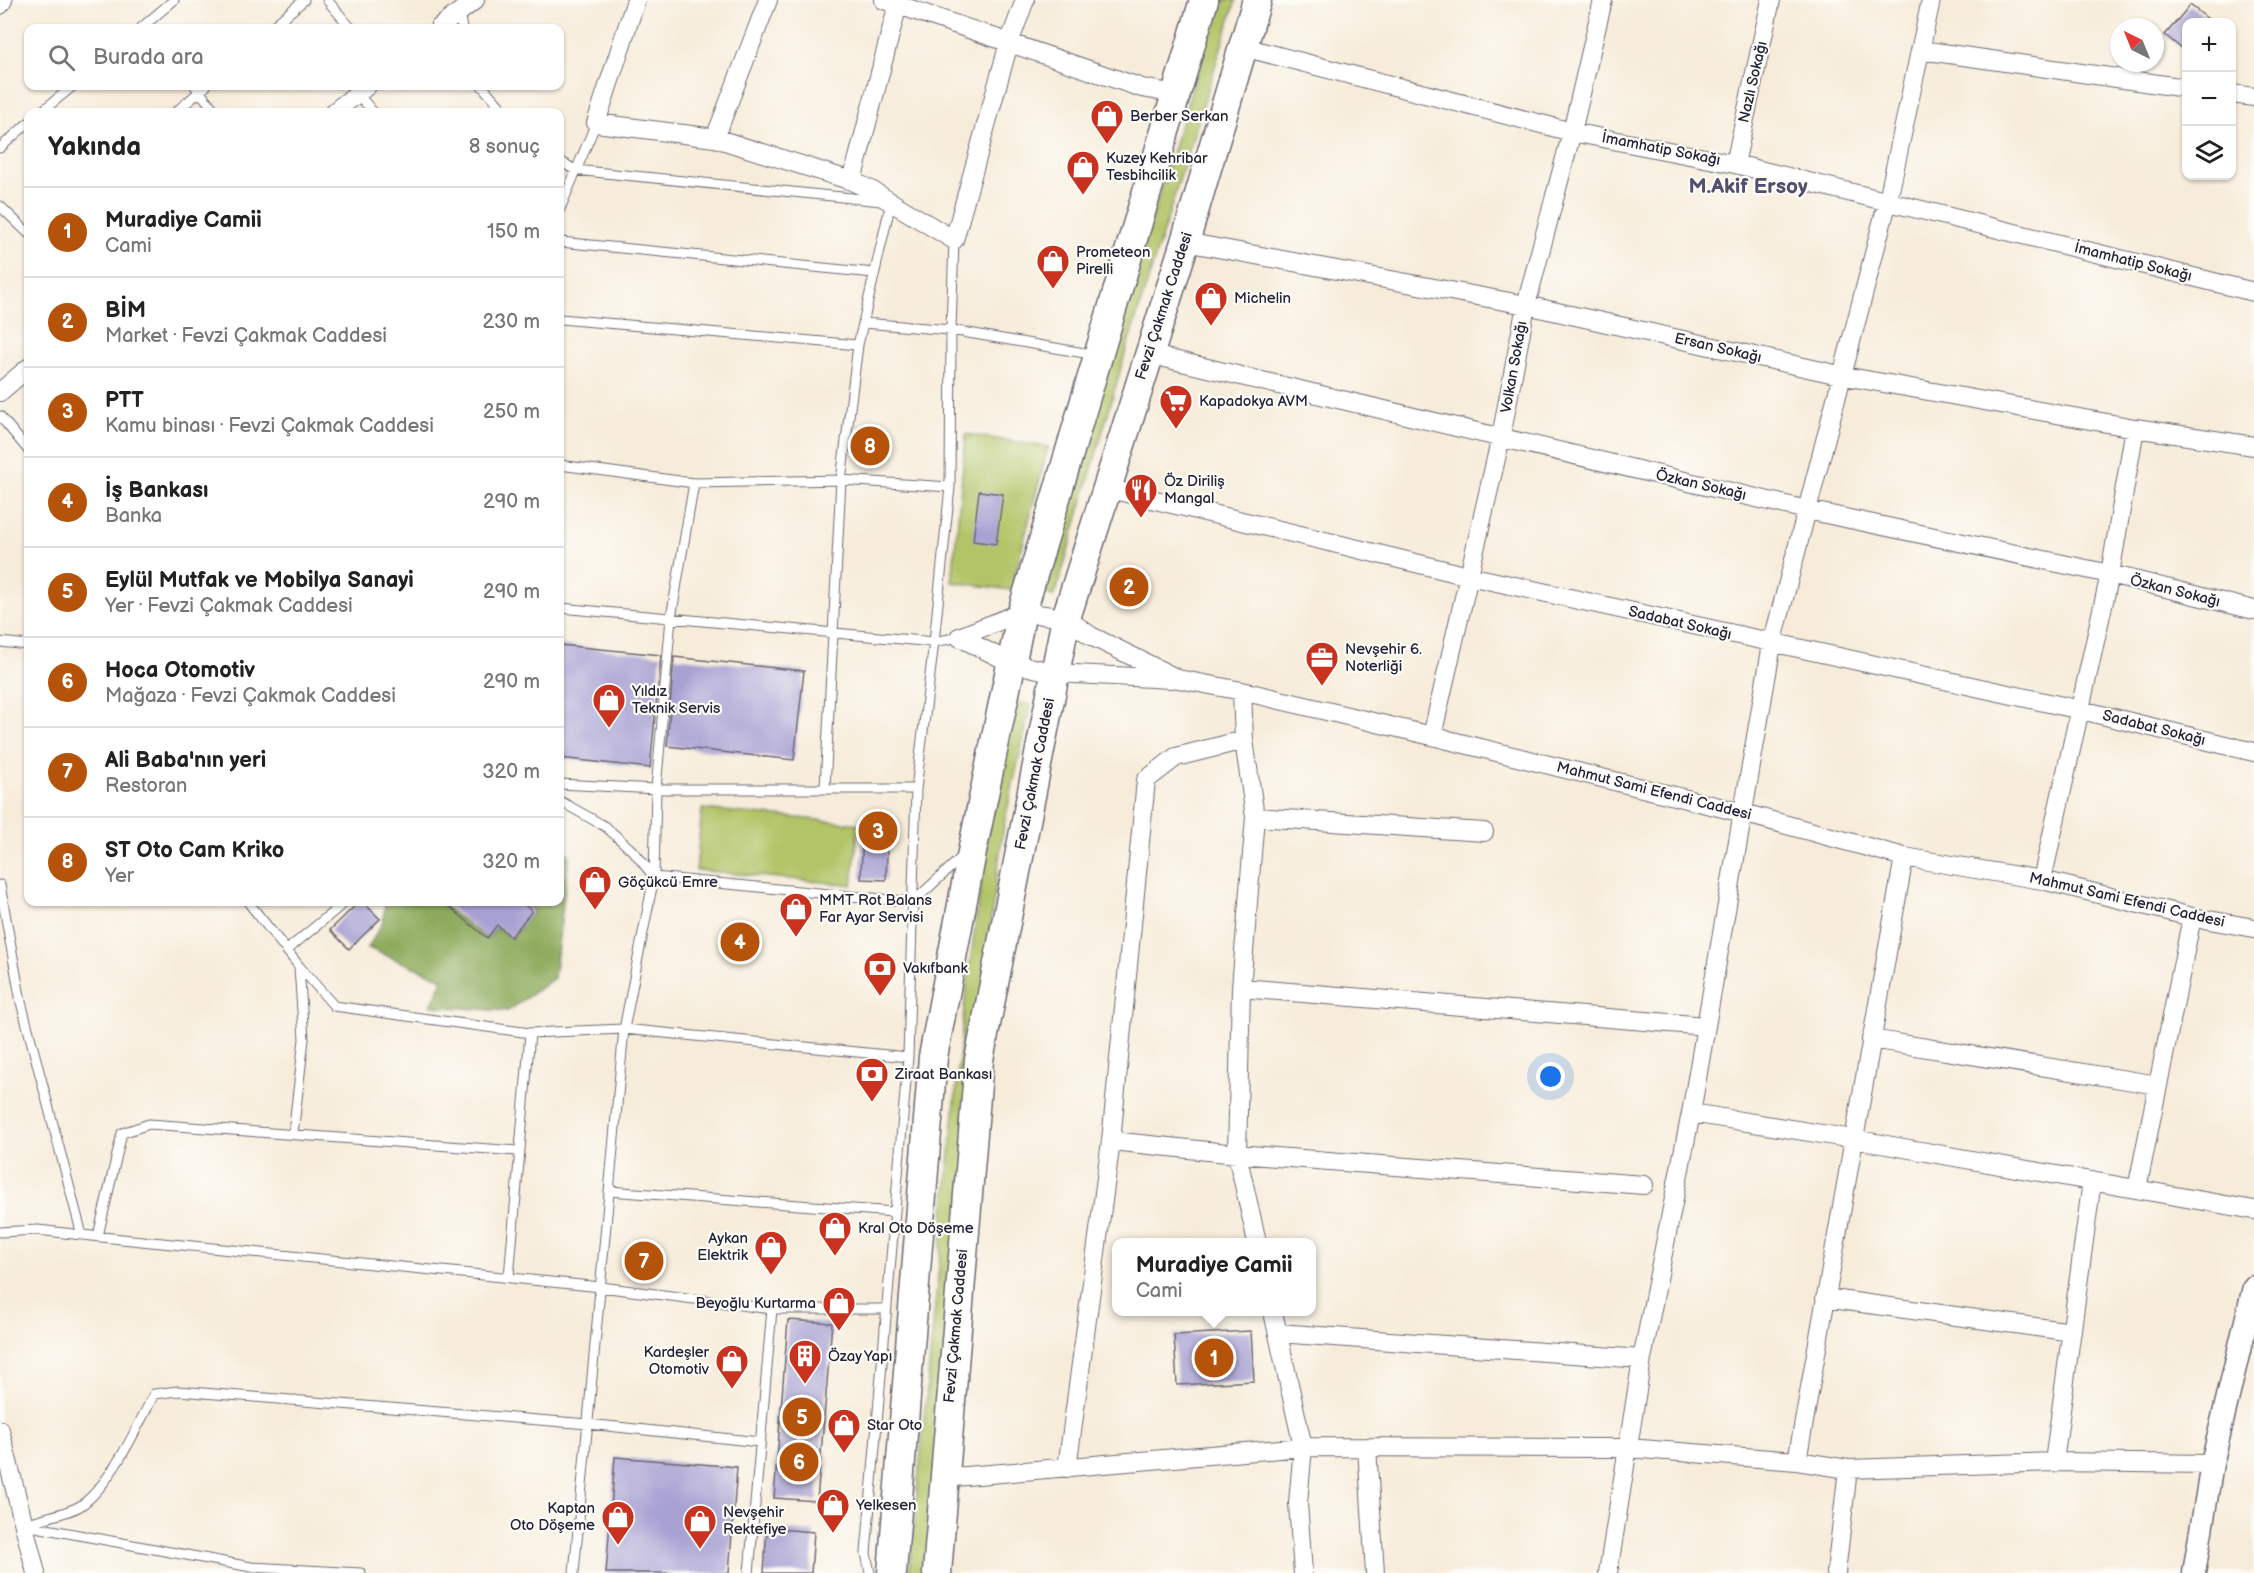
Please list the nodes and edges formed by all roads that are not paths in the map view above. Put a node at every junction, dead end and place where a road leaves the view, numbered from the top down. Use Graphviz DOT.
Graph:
graph roads {
  1 [pos="3,0"];
  2 [pos="174,0"];
  3 [pos="304,0"];
  4 [pos="327,0"];
  5 [pos="475,0"];
  6 [pos="636,0"];
  7 [pos="768,0"];
  8 [pos="1025,0"];
  9 [pos="1204,0"];
  10 [pos="1257,0"];
  11 [pos="1603,0"];
  12 [pos="1771,0"];
  13 [pos="1931,0"];
  14 [pos="894,2"];
  15 [pos="0,5"];
  16 [pos="460,21"];
  17 [pos="149,24"];
  18 [pos="276,24"];
  19 [pos="348,24"];
  20 [pos="1010,43"];
  21 [pos="1243,47"];
  22 [pos="1921,50"];
  23 [pos="2182,87"];
  24 [pos="68,90"];
  25 [pos="197,90"];
  26 [pos="202,90"];
  27 [pos="361,90"];
  28 [pos="362,90"];
  29 [pos="486,90"];
  30 [pos="1176,94"];
  31 [pos="2236,95"];
  32 [pos="2254,98"];
  33 [pos="46,108"];
  34 [pos="180,108"];
  35 [pos="213,108"];
  36 [pos="339,108"];
  37 [pos="371,108"];
  38 [pos="501,108"];
  39 [pos="596,123"];
  40 [pos="24,127"];
  41 [pos="1572,132"];
  42 [pos="715,138"];
  43 [pos="0,148"];
  44 [pos="564,163"];
  45 [pos="1735,164"];
  46 [pos="575,170"];
  47 [pos="852,181"];
  48 [pos="564,199"];
  49 [pos="1888,200"];
  50 [pos="891,202"];
  51 [pos="0,206"];
  52 [pos="24,229"];
  53 [pos="954,240"];
  54 [pos="564,242"];
  55 [pos="1185,242"];
  56 [pos="874,273"];
  57 [pos="2254,292"];
  58 [pos="1526,305"];
  59 [pos="564,318"];
  60 [pos="863,323"];
  61 [pos="951,330"];
  62 [pos="858,345"];
  63 [pos="1148,354"];
  64 [pos="1098,355"];
  65 [pos="24,371"];
  66 [pos="1844,376"];
  67 [pos="0,392"];
  68 [pos="0,416"];
  69 [pos="2135,428"];
  70 [pos="1501,438"];
  71 [pos="24,445"];
  72 [pos="2254,446"];
  73 [pos="564,466"];
  74 [pos="841,480"];
  75 [pos="694,483"];
  76 [pos="950,487"];
  77 [pos="1106,488"];
  78 [pos="1807,510"];
  79 [pos="2110,574"];
  80 [pos="1469,576"];
  81 [pos="564,608"];
  82 [pos="2254,610"];
  83 [pos="1022,612"];
  84 [pos="670,618"];
  85 [pos="1066,618"];
  86 [pos="833,632"];
  87 [pos="959,637"];
  88 [pos="0,642"];
  89 [pos="934,642"];
  90 [pos="1772,644"];
  91 [pos="24,645"];
  92 [pos="1011,663"];
  93 [pos="1056,673"];
  94 [pos="1179,679"];
  95 [pos="1242,691"];
  96 [pos="2081,710"];
  97 [pos="1432,735"];
  98 [pos="1244,740"];
  99 [pos="2254,752"];
  100 [pos="564,784"];
  101 [pos="825,788"];
  102 [pos="656,789"];
  103 [pos="916,789"];
  104 [pos="564,803"];
  105 [pos="1743,813"];
  106 [pos="1255,817"];
  107 [pos="1484,832"];
  108 [pos="973,848"];
  109 [pos="1904,857"];
  110 [pos="654,877"];
  111 [pos="2042,880"];
  112 [pos="0,885"];
  113 [pos="913,902"];
  114 [pos="251,906"];
  115 [pos="340,906"];
  116 [pos="2192,917"];
  117 [pos="2254,928"];
  118 [pos="286,950"];
  119 [pos="298,966"];
  120 [pos="1241,988"];
  121 [pos="1706,1026"];
  122 [pos="624,1029"];
  123 [pos="530,1033"];
  124 [pos="1871,1039"];
  125 [pos="908,1057"];
  126 [pos="2158,1084"];
  127 [pos="1691,1113"];
  128 [pos="292,1134"];
  129 [pos="1852,1139"];
  130 [pos="1111,1141"];
  131 [pos="518,1150"];
  132 [pos="1237,1154"];
  133 [pos="2092,1181"];
  134 [pos="1644,1185"];
  135 [pos="2137,1189"];
  136 [pos="609,1191"];
  137 [pos="2254,1210"];
  138 [pos="894,1212"];
  139 [pos="0,1232"];
  140 [pos="82,1235"];
  141 [pos="98,1236"];
  142 [pos="1256,1238"];
  143 [pos="508,1277"];
  144 [pos="601,1287"];
  145 [pos="2254,1287"];
  146 [pos="1825,1298"];
  147 [pos="772,1309"];
  148 [pos="886,1309"];
  149 [pos="1274,1316"];
  150 [pos="2072,1332"];
  151 [pos="1278,1333"];
  152 [pos="1642,1359"];
  153 [pos="588,1424"];
  154 [pos="0,1430"];
  155 [pos="760,1442"];
  156 [pos="1303,1447"];
  157 [pos="1367,1447"];
  158 [pos="1628,1448"];
  159 [pos="1797,1461"];
  160 [pos="2054,1462"];
  161 [pos="2212,1464"];
  162 [pos="1067,1468"];
  163 [pos="1848,1469"];
  164 [pos="944,1478"];
  165 [pos="23,1524"];
  166 [pos="36,1573"];
  167 [pos="361,1573"];
  168 [pos="574,1573"];
  169 [pos="749,1573"];
  170 [pos="870,1573"];
  171 [pos="892,1573"];
  172 [pos="937,1573"];
  173 [pos="1303,1573"];
  174 [pos="1375,1573"];
  175 [pos="1608,1573"];
  176 [pos="1836,1573"];
  177 [pos="2194,1573"];
  1 -- 15 [label="street"];
  2 -- 17 [label="lane"];
  3 -- 18 [label="lane"];
  4 -- 19 [label="lane"];
  5 -- 16 [label="street"];
  6 -- 39 [label="street"];
  7 -- 42 [label="street"];
  8 -- 20 [label="street"];
  9 -- 30 [label="main road"];
  10 -- 21 [label="main road, Fevzi Çakmak Caddesi"];
  11 -- 41 [label="street, Volkan Sokağı"];
  12 -- 45 [label="street, Nazlı Sokağı"];
  13 -- 22 [label="street"];
  14 -- 20 [label="street"];
  14 -- 47 [label="street"];
  20 -- 30 [label="street"];
  20 -- 53 [label="street"];
  21 -- 41 [label="street, İmamhatip Sokağı"];
  21 -- 55 [label="main road, Fevzi Çakmak Caddesi"];
  22 -- 23 [label="street"];
  22 -- 49 [label="street"];
  24 -- 33 [label="lane"];
  25 -- 34 [label="lane"];
  26 -- 35 [label="lane"];
  27 -- 36 [label="street"];
  28 -- 37 [label="lane"];
  29 -- 38 [label="lane"];
  30 -- 64 [label="main road"];
  31 -- 32 [label="street"];
  39 -- 42 [label="street"];
  39 -- 46 [label="lane"];
  40 -- 43 [label="lane"];
  41 -- 45 [label="street, İmamhatip Sokağı"];
  41 -- 58 [label="street, Volkan Sokağı"];
  42 -- 47 [label="street"];
  44 -- 46 [label="lane"];
  45 -- 49 [label="street, İmamhatip Sokağı"];
  46 -- 48 [label="lane"];
  46 -- 50 [label="lane"];
  47 -- 50 [label="street"];
  49 -- 57 [label="street, İmamhatip Sokağı"];
  49 -- 66 [label="street"];
  50 -- 53 [label="street"];
  50 -- 56 [label="lane"];
  51 -- 52 [label="lane"];
  53 -- 61 [label="lane"];
  54 -- 56 [label="lane"];
  55 -- 58 [label="street, Ersan Sokağı"];
  55 -- 63 [label="main road, Fevzi Çakmak Caddesi"];
  56 -- 60 [label="lane"];
  58 -- 66 [label="street, Ersan Sokağı"];
  58 -- 70 [label="street, Volkan Sokağı"];
  59 -- 62 [label="lane"];
  60 -- 61 [label="lane"];
  60 -- 62 [label="lane"];
  61 -- 64 [label="lane"];
  61 -- 76 [label="lane"];
  62 -- 74 [label="lane"];
  63 -- 70 [label="street, Özkan Sokağı"];
  63 -- 77 [label="main road, Fevzi Çakmak Caddesi"];
  64 -- 83 [label="main road"];
  65 -- 67 [label="street"];
  66 -- 69 [label="street, Ersan Sokağı"];
  66 -- 78 [label="street"];
  68 -- 71 [label="lane"];
  69 -- 72 [label="street, Ersan Sokağı"];
  69 -- 79 [label="street"];
  70 -- 78 [label="street, Özkan Sokağı"];
  70 -- 80 [label="street, Volkan Sokağı"];
  73 -- 75 [label="lane"];
  74 -- 75 [label="lane"];
  74 -- 76 [label="lane"];
  74 -- 86 [label="lane"];
  75 -- 84 [label="lane"];
  76 -- 89 [label="lane"];
  77 -- 80 [label="street, Sadabat Sokağı"];
  77 -- 85 [label="main road, Fevzi Çakmak Caddesi"];
  78 -- 79 [label="street, Özkan Sokağı"];
  78 -- 90 [label="street"];
  79 -- 82 [label="street, Özkan Sokağı"];
  79 -- 96 [label="street"];
  80 -- 90 [label="street, Sadabat Sokağı"];
  80 -- 97 [label="street, Volkan Sokağı"];
  81 -- 84 [label="lane"];
  83 -- 85 [label="street"];
  83 -- 87 [label="street"];
  83 -- 92 [label="main road"];
  84 -- 86 [label="lane"];
  84 -- 102 [label="lane"];
  85 -- 93 [label="main road, Fevzi Çakmak Caddesi"];
  85 -- 94 [label="street, Mahmut Sami Efendi Caddesi"];
  86 -- 89 [label="lane"];
  86 -- 101 [label="lane"];
  87 -- 89 [label="lane"];
  87 -- 92 [label="street"];
  88 -- 91 [label="lane"];
  89 -- 103 [label="lane"];
  90 -- 96 [label="street, Sadabat Sokağı"];
  90 -- 105 [label="street"];
  92 -- 93 [label="street"];
  92 -- 108 [label="main road"];
  93 -- 94 [label="street"];
  93 -- 164 [label="main road, Fevzi Çakmak Caddesi"];
  94 -- 95 [label="street, Mahmut Sami Efendi Caddesi"];
  95 -- 97 [label="street, Mahmut Sami Efendi Caddesi"];
  95 -- 98 [label="street"];
  96 -- 99 [label="street, Sadabat Sokağı"];
  96 -- 111 [label="street"];
  97 -- 105 [label="street, Mahmut Sami Efendi Caddesi"];
  98 -- 106 [label="street"];
  98 -- 130 [label="street"];
  100 -- 102 [label="lane"];
  101 -- 102 [label="lane"];
  101 -- 103 [label="lane"];
  102 -- 110 [label="lane"];
  103 -- 113 [label="lane"];
  104 -- 110 [label="lane"];
  105 -- 109 [label="street, Mahmut Sami Efendi Caddesi"];
  105 -- 121 [label="street"];
  106 -- 107 [label="street"];
  106 -- 120 [label="street"];
  108 -- 113 [label="lane"];
  108 -- 171 [label="main road"];
  109 -- 111 [label="street, Mahmut Sami Efendi Caddesi"];
  109 -- 124 [label="street"];
  110 -- 113 [label="lane"];
  110 -- 122 [label="lane"];
  111 -- 116 [label="street, Mahmut Sami Efendi Caddesi"];
  112 -- 140 [label="lane"];
  113 -- 125 [label="lane"];
  114 -- 118 [label="lane"];
  115 -- 118 [label="lane"];
  116 -- 117 [label="street, Mahmut Sami Efendi Caddesi"];
  116 -- 126 [label="street"];
  118 -- 119 [label="lane"];
  119 -- 123 [label="lane"];
  119 -- 128 [label="lane"];
  120 -- 121 [label="street"];
  120 -- 132 [label="street"];
  121 -- 127 [label="street"];
  122 -- 123 [label="lane"];
  122 -- 125 [label="lane"];
  122 -- 136 [label="lane"];
  123 -- 131 [label="lane"];
  124 -- 126 [label="street"];
  124 -- 129 [label="street"];
  125 -- 138 [label="lane"];
  126 -- 135 [label="street"];
  127 -- 129 [label="street"];
  127 -- 152 [label="street"];
  128 -- 131 [label="lane"];
  128 -- 141 [label="lane"];
  129 -- 133 [label="street"];
  129 -- 146 [label="street"];
  130 -- 132 [label="street"];
  130 -- 162 [label="street"];
  131 -- 143 [label="lane"];
  132 -- 134 [label="street"];
  132 -- 142 [label="street"];
  133 -- 135 [label="street"];
  133 -- 150 [label="street"];
  135 -- 137 [label="street"];
  136 -- 138 [label="lane"];
  136 -- 144 [label="lane"];
  138 -- 148 [label="lane"];
  139 -- 140 [label="lane"];
  140 -- 141 [label="lane"];
  141 -- 143 [label="lane"];
  143 -- 144 [label="lane"];
  144 -- 147 [label="lane"];
  144 -- 153 [label="lane"];
  145 -- 161 [label="street"];
  146 -- 150 [label="street"];
  146 -- 159 [label="street"];
  147 -- 148 [label="lane"];
  147 -- 155 [label="lane"];
  148 -- 170 [label="lane"];
  149 -- 151 [label="street"];
  150 -- 160 [label="street"];
  151 -- 152 [label="street"];
  151 -- 156 [label="street"];
  152 -- 158 [label="street"];
  153 -- 155 [label="lane"];
  153 -- 165 [label="lane"];
  153 -- 168 [label="lane"];
  154 -- 165 [label="street"];
  155 -- 169 [label="lane"];
  156 -- 157 [label="street"];
  156 -- 162 [label="street"];
  156 -- 173 [label="street"];
  157 -- 158 [label="street"];
  157 -- 174 [label="street"];
  158 -- 159 [label="street"];
  158 -- 175 [label="street"];
  159 -- 163 [label="street"];
  160 -- 161 [label="street"];
  160 -- 163 [label="street"];
  161 -- 177 [label="street"];
  162 -- 164 [label="street"];
  163 -- 176 [label="street"];
  164 -- 172 [label="main road, Fevzi Çakmak Caddesi"];
  165 -- 166 [label="street"];
  165 -- 167 [label="lane"];
}
